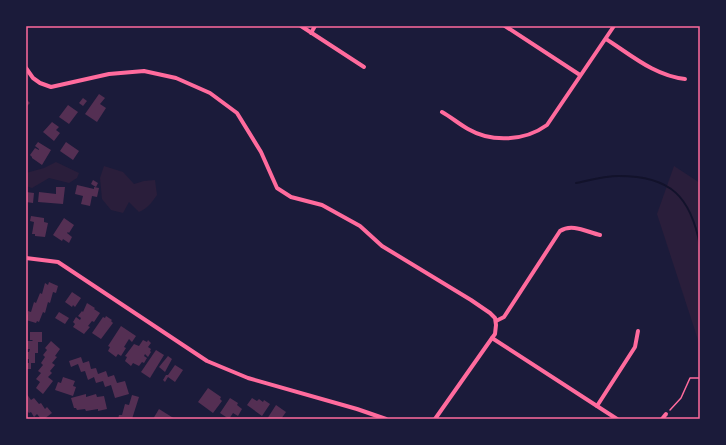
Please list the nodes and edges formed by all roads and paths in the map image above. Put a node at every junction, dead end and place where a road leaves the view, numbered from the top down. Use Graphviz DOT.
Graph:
graph roads {
  1 [pos="301,26"];
  2 [pos="315,26"];
  3 [pos="505,26"];
  4 [pos="614,26"];
  5 [pos="311,33"];
  6 [pos="606,39"];
  7 [pos="364,67"];
  8 [pos="26,68"];
  9 [pos="580,75"];
  10 [pos="686,79"];
  11 [pos="442,112"];
  12 [pos="600,235"];
  13 [pos="26,258"];
  14 [pos="496,321"];
  15 [pos="638,331"];
  16 [pos="492,338"];
  17 [pos="700,378"];
  18 [pos="597,406"];
  19 [pos="666,414"];
  20 [pos="386,419"];
  21 [pos="435,419"];
  22 [pos="617,419"];
  23 [pos="662,419"];
  1 -- 5 [label="street"];
  2 -- 5 [label="street"];
  3 -- 9 [label="street"];
  4 -- 6 [label="street"];
  5 -- 7 [label="street"];
  6 -- 9 [label="street"];
  6 -- 10 [label="street"];
  8 -- 14 [label="street"];
  9 -- 11 [label="street"];
  12 -- 14 [label="street"];
  13 -- 20 [label="street"];
  14 -- 16 [label="street"];
  15 -- 18 [label="street"];
  16 -- 18 [label="street"];
  16 -- 21 [label="street"];
  17 -- 19 [label="path"];
  18 -- 22 [label="street"];
  19 -- 23 [label="street"];
}
